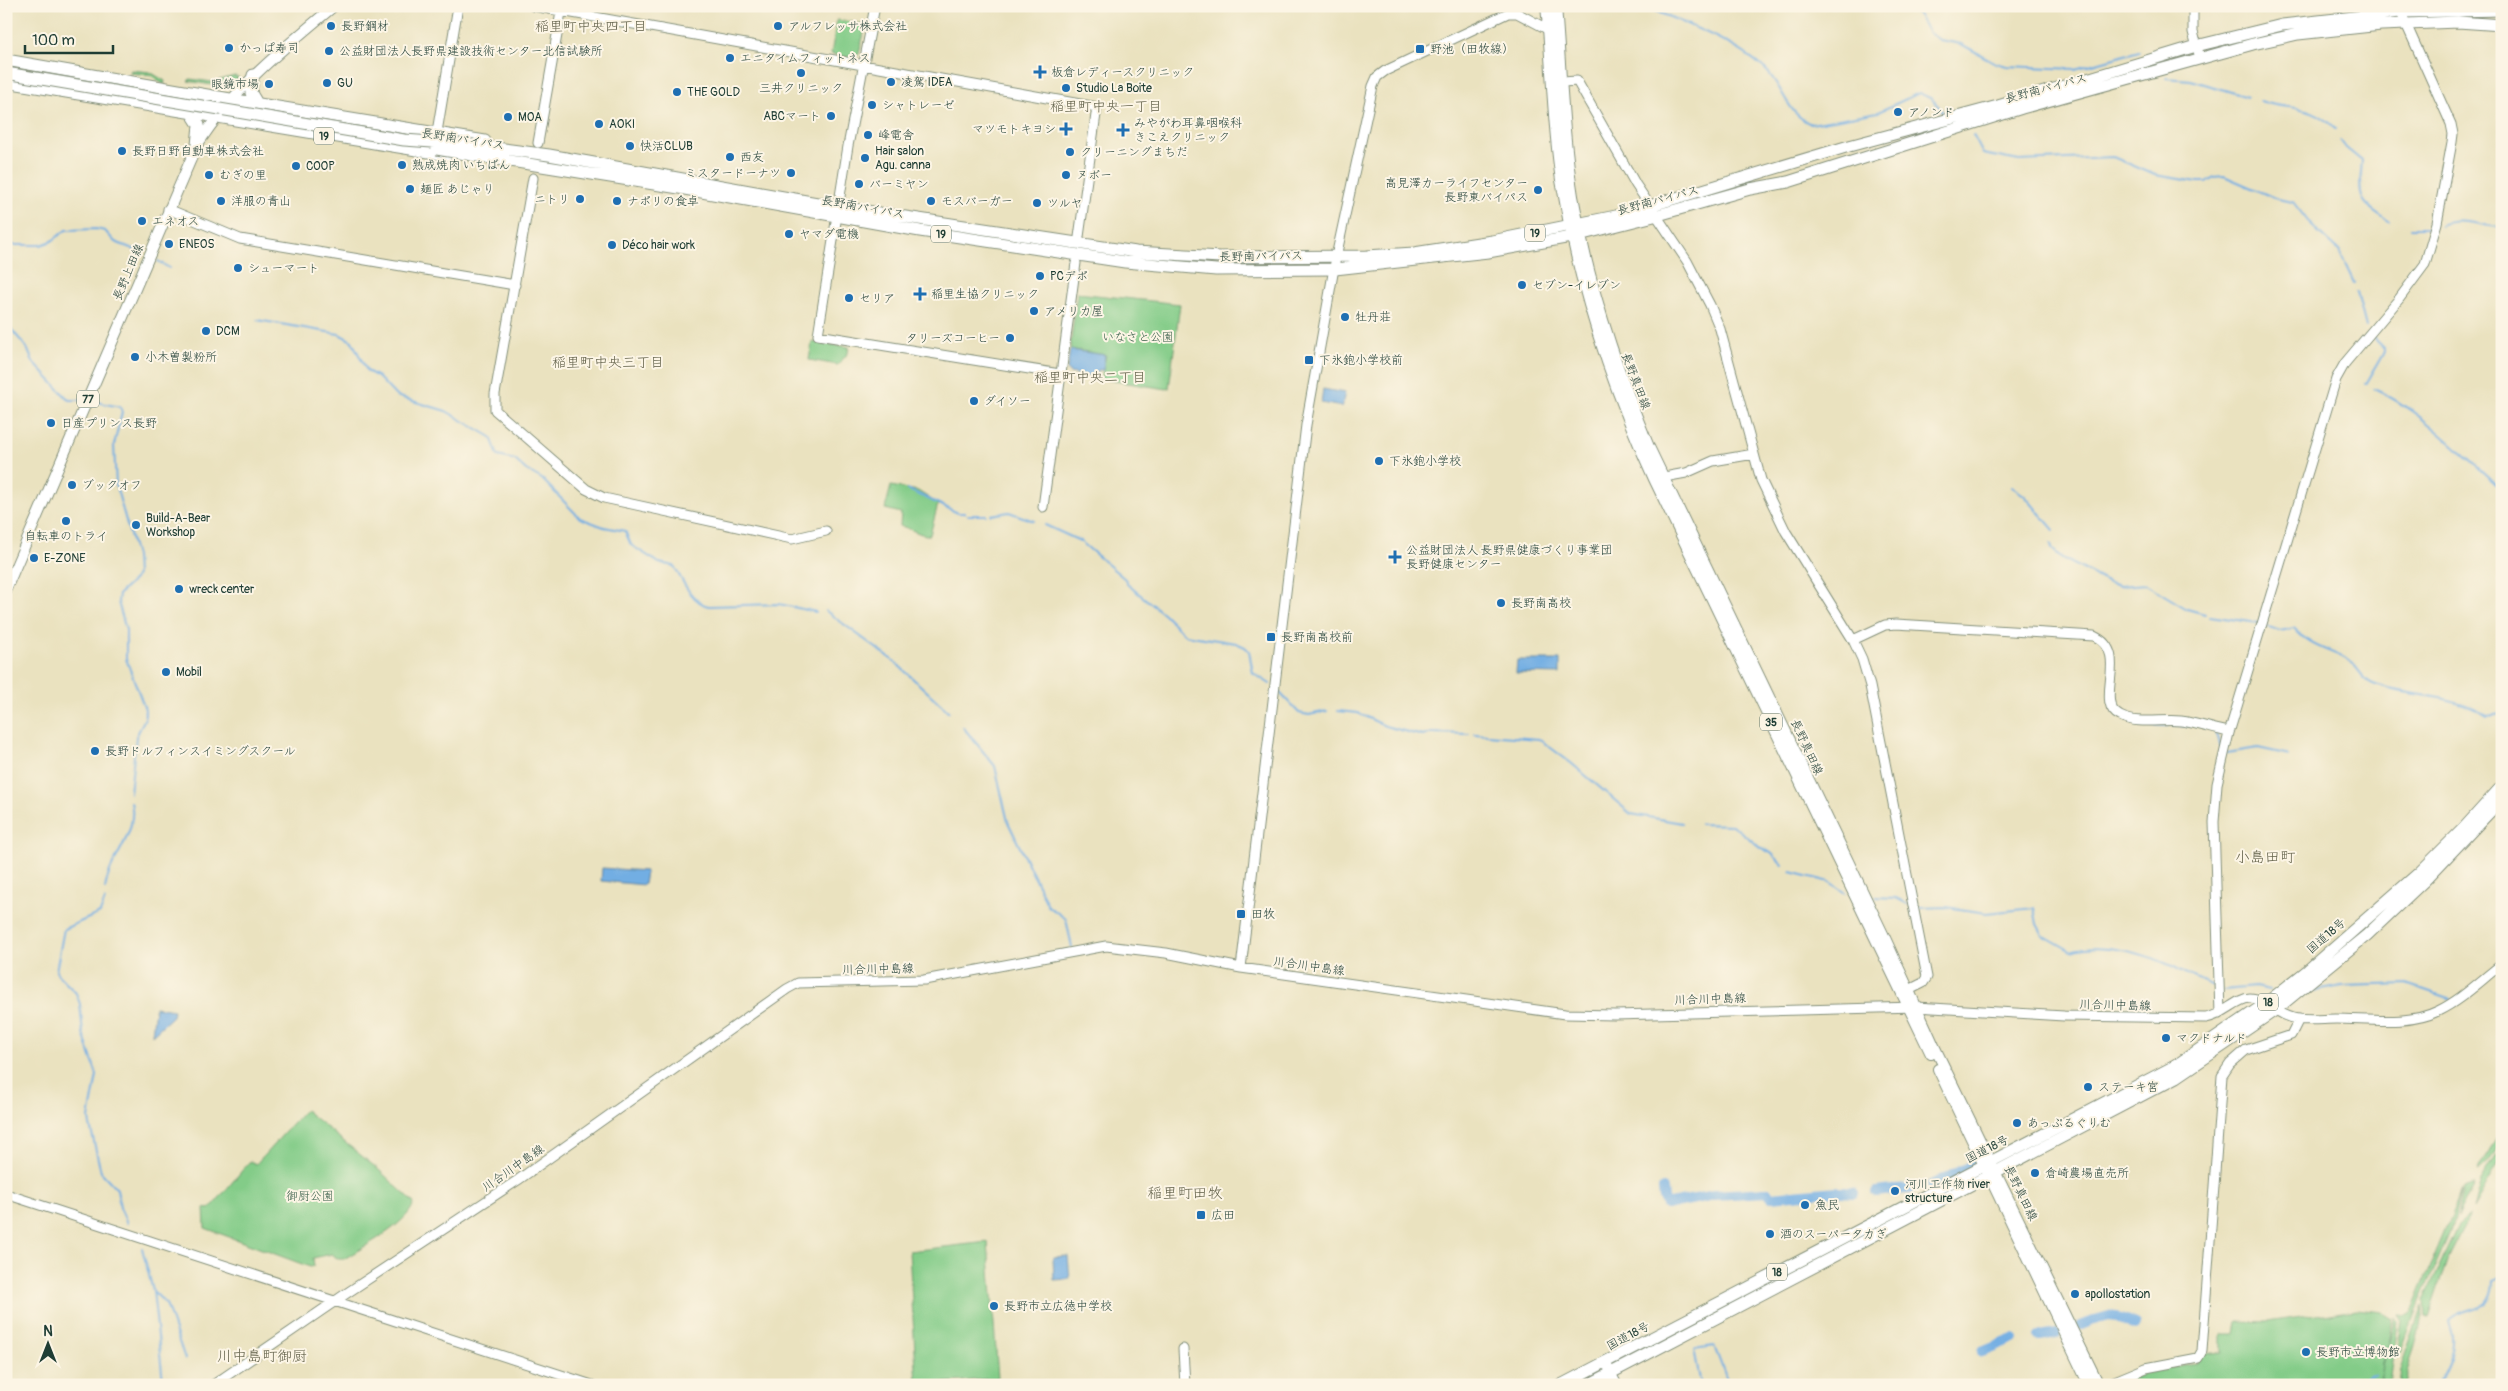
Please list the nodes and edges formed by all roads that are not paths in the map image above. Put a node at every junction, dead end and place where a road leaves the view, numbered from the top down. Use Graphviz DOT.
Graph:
graph roads {
  1 [pos="334,6"];
  2 [pos="458,6"];
  3 [pos="533,6"];
  4 [pos="875,6"];
  5 [pos="1546,6"];
  6 [pos="1556,6"];
  7 [pos="2193,6"];
  8 [pos="2399,9"];
  9 [pos="2502,10"];
  10 [pos="561,12"];
  11 [pos="2405,23"];
  12 [pos="2502,24"];
  13 [pos="1549,30"];
  14 [pos="2196,46"];
  15 [pos="2200,58"];
  16 [pos="6,60"];
  17 [pos="863,65"];
  18 [pos="6,74"];
  19 [pos="253,75"];
  20 [pos="6,82"];
  21 [pos="1563,82"];
  22 [pos="167,88"];
  23 [pos="230,99"];
  24 [pos="257,103"];
  25 [pos="158,108"];
  26 [pos="192,114"];
  27 [pos="216,118"];
  28 [pos="437,132"];
  29 [pos="538,143"];
  30 [pos="197,145"];
  31 [pos="473,150"];
  32 [pos="548,155"];
  33 [pos="597,176"];
  34 [pos="533,178"];
  35 [pos="1650,206"];
  36 [pos="168,209"];
  37 [pos="838,212"];
  38 [pos="1658,216"];
  39 [pos="1575,230"];
  40 [pos="1079,237"];
  41 [pos="1076,263"];
  42 [pos="1335,263"];
  43 [pos="515,285"];
  44 [pos="1060,374"];
  45 [pos="1754,454"];
  46 [pos="1659,478"];
  47 [pos="1043,507"];
  48 [pos="826,532"];
  49 [pos="6,589"];
  50 [pos="1853,640"];
  51 [pos="2229,732"];
  52 [pos="2502,786"];
  53 [pos="2502,799"];
  54 [pos="2502,964"];
  55 [pos="1241,968"];
  56 [pos="1908,990"];
  57 [pos="1912,1007"];
  58 [pos="2270,1008"];
  59 [pos="2220,1014"];
  60 [pos="2299,1020"];
  61 [pos="1991,1168"];
  62 [pos="6,1194"];
  63 [pos="335,1301"];
  64 [pos="1183,1349"];
  65 [pos="1609,1368"];
  66 [pos="213,1385"];
  67 [pos="592,1385"];
  68 [pos="1185,1385"];
  69 [pos="1561,1385"];
  70 [pos="1588,1385"];
  71 [pos="1617,1385"];
  72 [pos="2089,1385"];
  73 [pos="2099,1385"];
  74 [pos="2105,1385"];
  1 -- 19 [label="main road, 長野上田線 / 77"];
  2 -- 28 [label="street"];
  3 -- 10 [label="street"];
  4 -- 17 [label="street"];
  5 -- 13 [label="main road, 長野真田線 / 35"];
  6 -- 21 [label="main road, 長野真田線 / 35"];
  7 -- 14 [label="street"];
  8 -- 9 [label="highway, 長野南バイパス / 19"];
  8 -- 11 [label="street"];
  8 -- 14 [label="highway, 長野南バイパス / 19"];
  10 -- 17 [label="street"];
  10 -- 29 [label="street"];
  11 -- 12 [label="highway, 長野南バイパス / 19"];
  11 -- 15 [label="highway, 長野南バイパス / 19"];
  11 -- 51 [label="street"];
  13 -- 39 [label="main road, 長野真田線 / 35"];
  13 -- 42 [label="street"];
  14 -- 15 [label="street"];
  14 -- 35 [label="highway, 長野南バイパス / 19"];
  15 -- 38 [label="highway, 長野南バイパス / 19"];
  16 -- 22 [label="highway, 19"];
  17 -- 37 [label="street"];
  17 -- 40 [label="street"];
  18 -- 31 [label="highway, 長野南バイパス / 19, bridge"];
  19 -- 23 [label="main road, 長野上田線 / 77"];
  19 -- 24 [label="highway"];
  20 -- 25 [label="highway, 19"];
  21 -- 35 [label="street"];
  21 -- 39 [label="main road, 長野真田線 / 35"];
  22 -- 23 [label="highway, 19"];
  22 -- 25 [label="highway"];
  23 -- 24 [label="highway, 19"];
  23 -- 27 [label="main road, 長野上田線 / 77"];
  24 -- 28 [label="highway, 19"];
  25 -- 26 [label="highway, 19"];
  26 -- 27 [label="highway, 19"];
  26 -- 30 [label="highway"];
  27 -- 30 [label="main road, 長野上田線 / 77"];
  27 -- 33 [label="highway, 19"];
  28 -- 32 [label="highway, 19"];
  30 -- 36 [label="main road, 長野上田線 / 77"];
  31 -- 32 [label="highway, 長野南バイパス / 19"];
  31 -- 33 [label="highway, 長野南バイパス / 19"];
  32 -- 37 [label="highway, 長野南バイパス / 19"];
  33 -- 37 [label="highway, 長野南バイパス / 19"];
  34 -- 43 [label="street"];
  35 -- 38 [label="street"];
  35 -- 39 [label="highway, 長野南バイパス / 19"];
  36 -- 43 [label="street"];
  36 -- 49 [label="main road, 長野上田線 / 77"];
  37 -- 42 [label="highway, 長野南バイパス / 19"];
  37 -- 44 [label="street"];
  38 -- 39 [label="highway, 長野南バイパス / 19"];
  38 -- 45 [label="street"];
  39 -- 42 [label="highway, 長野南バイパス / 19"];
  39 -- 46 [label="main road, 長野真田線 / 35"];
  41 -- 44 [label="street"];
  42 -- 55 [label="street"];
  43 -- 48 [label="street"];
  44 -- 47 [label="street"];
  45 -- 46 [label="street"];
  45 -- 50 [label="street"];
  46 -- 56 [label="main road, 長野真田線 / 35"];
  46 -- 57 [label="main road, 長野真田線 / 35"];
  50 -- 51 [label="street"];
  50 -- 56 [label="street"];
  51 -- 59 [label="street"];
  52 -- 58 [label="highway, 国道18号 / 18"];
  53 -- 58 [label="highway, 国道18号 / 18"];
  54 -- 60 [label="street, 川合川中島線"];
  55 -- 57 [label="street, 川合川中島線"];
  55 -- 63 [label="street, 川合川中島線"];
  56 -- 57 [label="main road, 長野真田線 / 35"];
  57 -- 59 [label="street, 川合川中島線"];
  57 -- 61 [label="main road, 長野真田線 / 35"];
  58 -- 59 [label="street, 川合川中島線"];
  58 -- 60 [label="street, 川合川中島線"];
  58 -- 61 [label="highway, 国道18号 / 18"];
  60 -- 74 [label="street"];
  61 -- 65 [label="highway, 国道18号 / 18"];
  61 -- 72 [label="main road, 長野真田線 / 35"];
  61 -- 73 [label="main road, 長野真田線 / 35"];
  62 -- 63 [label="street"];
  63 -- 66 [label="street, 川合川中島線"];
  63 -- 67 [label="street"];
  64 -- 68 [label="street"];
  65 -- 69 [label="highway, 国道18号 / 18"];
  65 -- 70 [label="highway, 国道18号 / 18"];
  65 -- 71 [label="street"];
}
